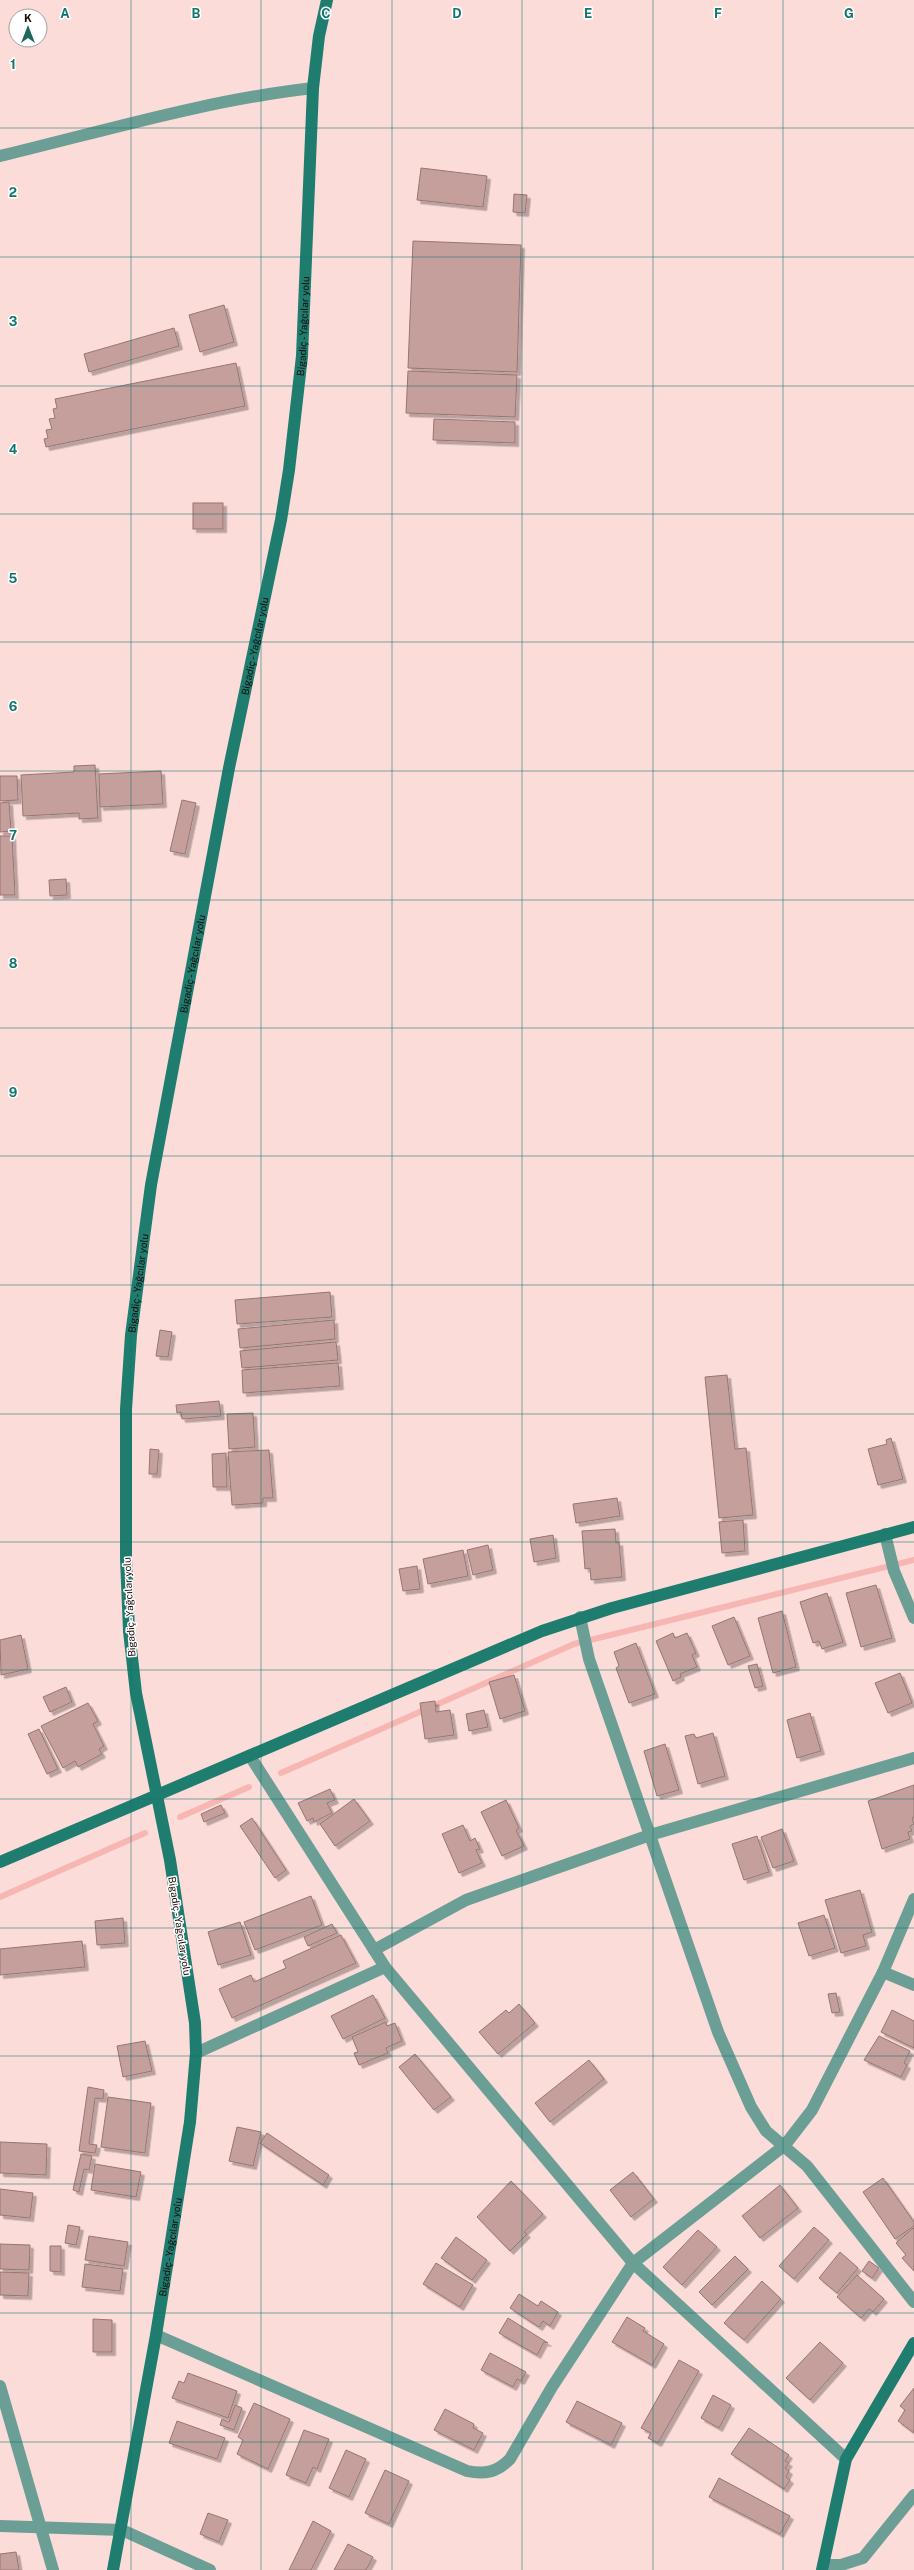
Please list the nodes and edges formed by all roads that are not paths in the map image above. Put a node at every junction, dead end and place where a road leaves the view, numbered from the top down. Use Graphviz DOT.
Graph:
graph roads {
  1 [pos="328,0"];
  2 [pos="313,88"];
  3 [pos="0,156"];
  4 [pos="914,1527"];
  5 [pos="885,1534"];
  6 [pos="580,1618"];
  7 [pos="914,1618"];
  8 [pos="250,1756"];
  9 [pos="914,1758"];
  10 [pos="156,1797"];
  11 [pos="650,1835"];
  12 [pos="0,1862"];
  13 [pos="914,1899"];
  14 [pos="374,1950"];
  15 [pos="385,1967"];
  16 [pos="883,1972"];
  17 [pos="914,1985"];
  18 [pos="196,2053"];
  19 [pos="785,2145"];
  20 [pos="633,2263"];
  21 [pos="914,2302"];
  22 [pos="156,2335"];
  23 [pos="914,2343"];
  24 [pos="0,2386"];
  25 [pos="846,2459"];
  26 [pos="914,2495"];
  27 [pos="0,2526"];
  28 [pos="40,2528"];
  29 [pos="122,2530"];
  30 [pos="855,2566"];
  31 [pos="823,2568"];
  32 [pos="53,2570"];
  33 [pos="113,2570"];
  34 [pos="210,2570"];
  1 -- 2 [label="main road, Bigadiç - Yağcılar yolu"];
  2 -- 3 [label="street"];
  2 -- 10 [label="main road, Bigadiç - Yağcılar yolu"];
  4 -- 5 [label="main road"];
  5 -- 6 [label="main road"];
  5 -- 7 [label="street"];
  6 -- 8 [label="main road"];
  6 -- 11 [label="street"];
  8 -- 10 [label="main road"];
  8 -- 14 [label="street"];
  9 -- 11 [label="street"];
  10 -- 12 [label="main road"];
  10 -- 18 [label="main road, Bigadiç - Yağcılar yolu"];
  11 -- 14 [label="street"];
  11 -- 19 [label="street"];
  13 -- 16 [label="street"];
  14 -- 15 [label="street"];
  15 -- 18 [label="street"];
  15 -- 20 [label="street"];
  16 -- 17 [label="street"];
  16 -- 19 [label="street"];
  18 -- 22 [label="main road, Bigadiç - Yağcılar yolu"];
  19 -- 20 [label="street"];
  19 -- 21 [label="street"];
  20 -- 22 [label="street"];
  20 -- 25 [label="street"];
  22 -- 29 [label="main road, Bigadiç - Yağcılar yolu"];
  23 -- 25 [label="main road"];
  24 -- 28 [label="street"];
  25 -- 31 [label="main road"];
  26 -- 30 [label="street"];
  27 -- 28 [label="street"];
  28 -- 29 [label="street"];
  28 -- 32 [label="street"];
  29 -- 33 [label="main road, Bigadiç - Yağcılar yolu"];
  29 -- 34 [label="street"];
  30 -- 31 [label="street"];
}
